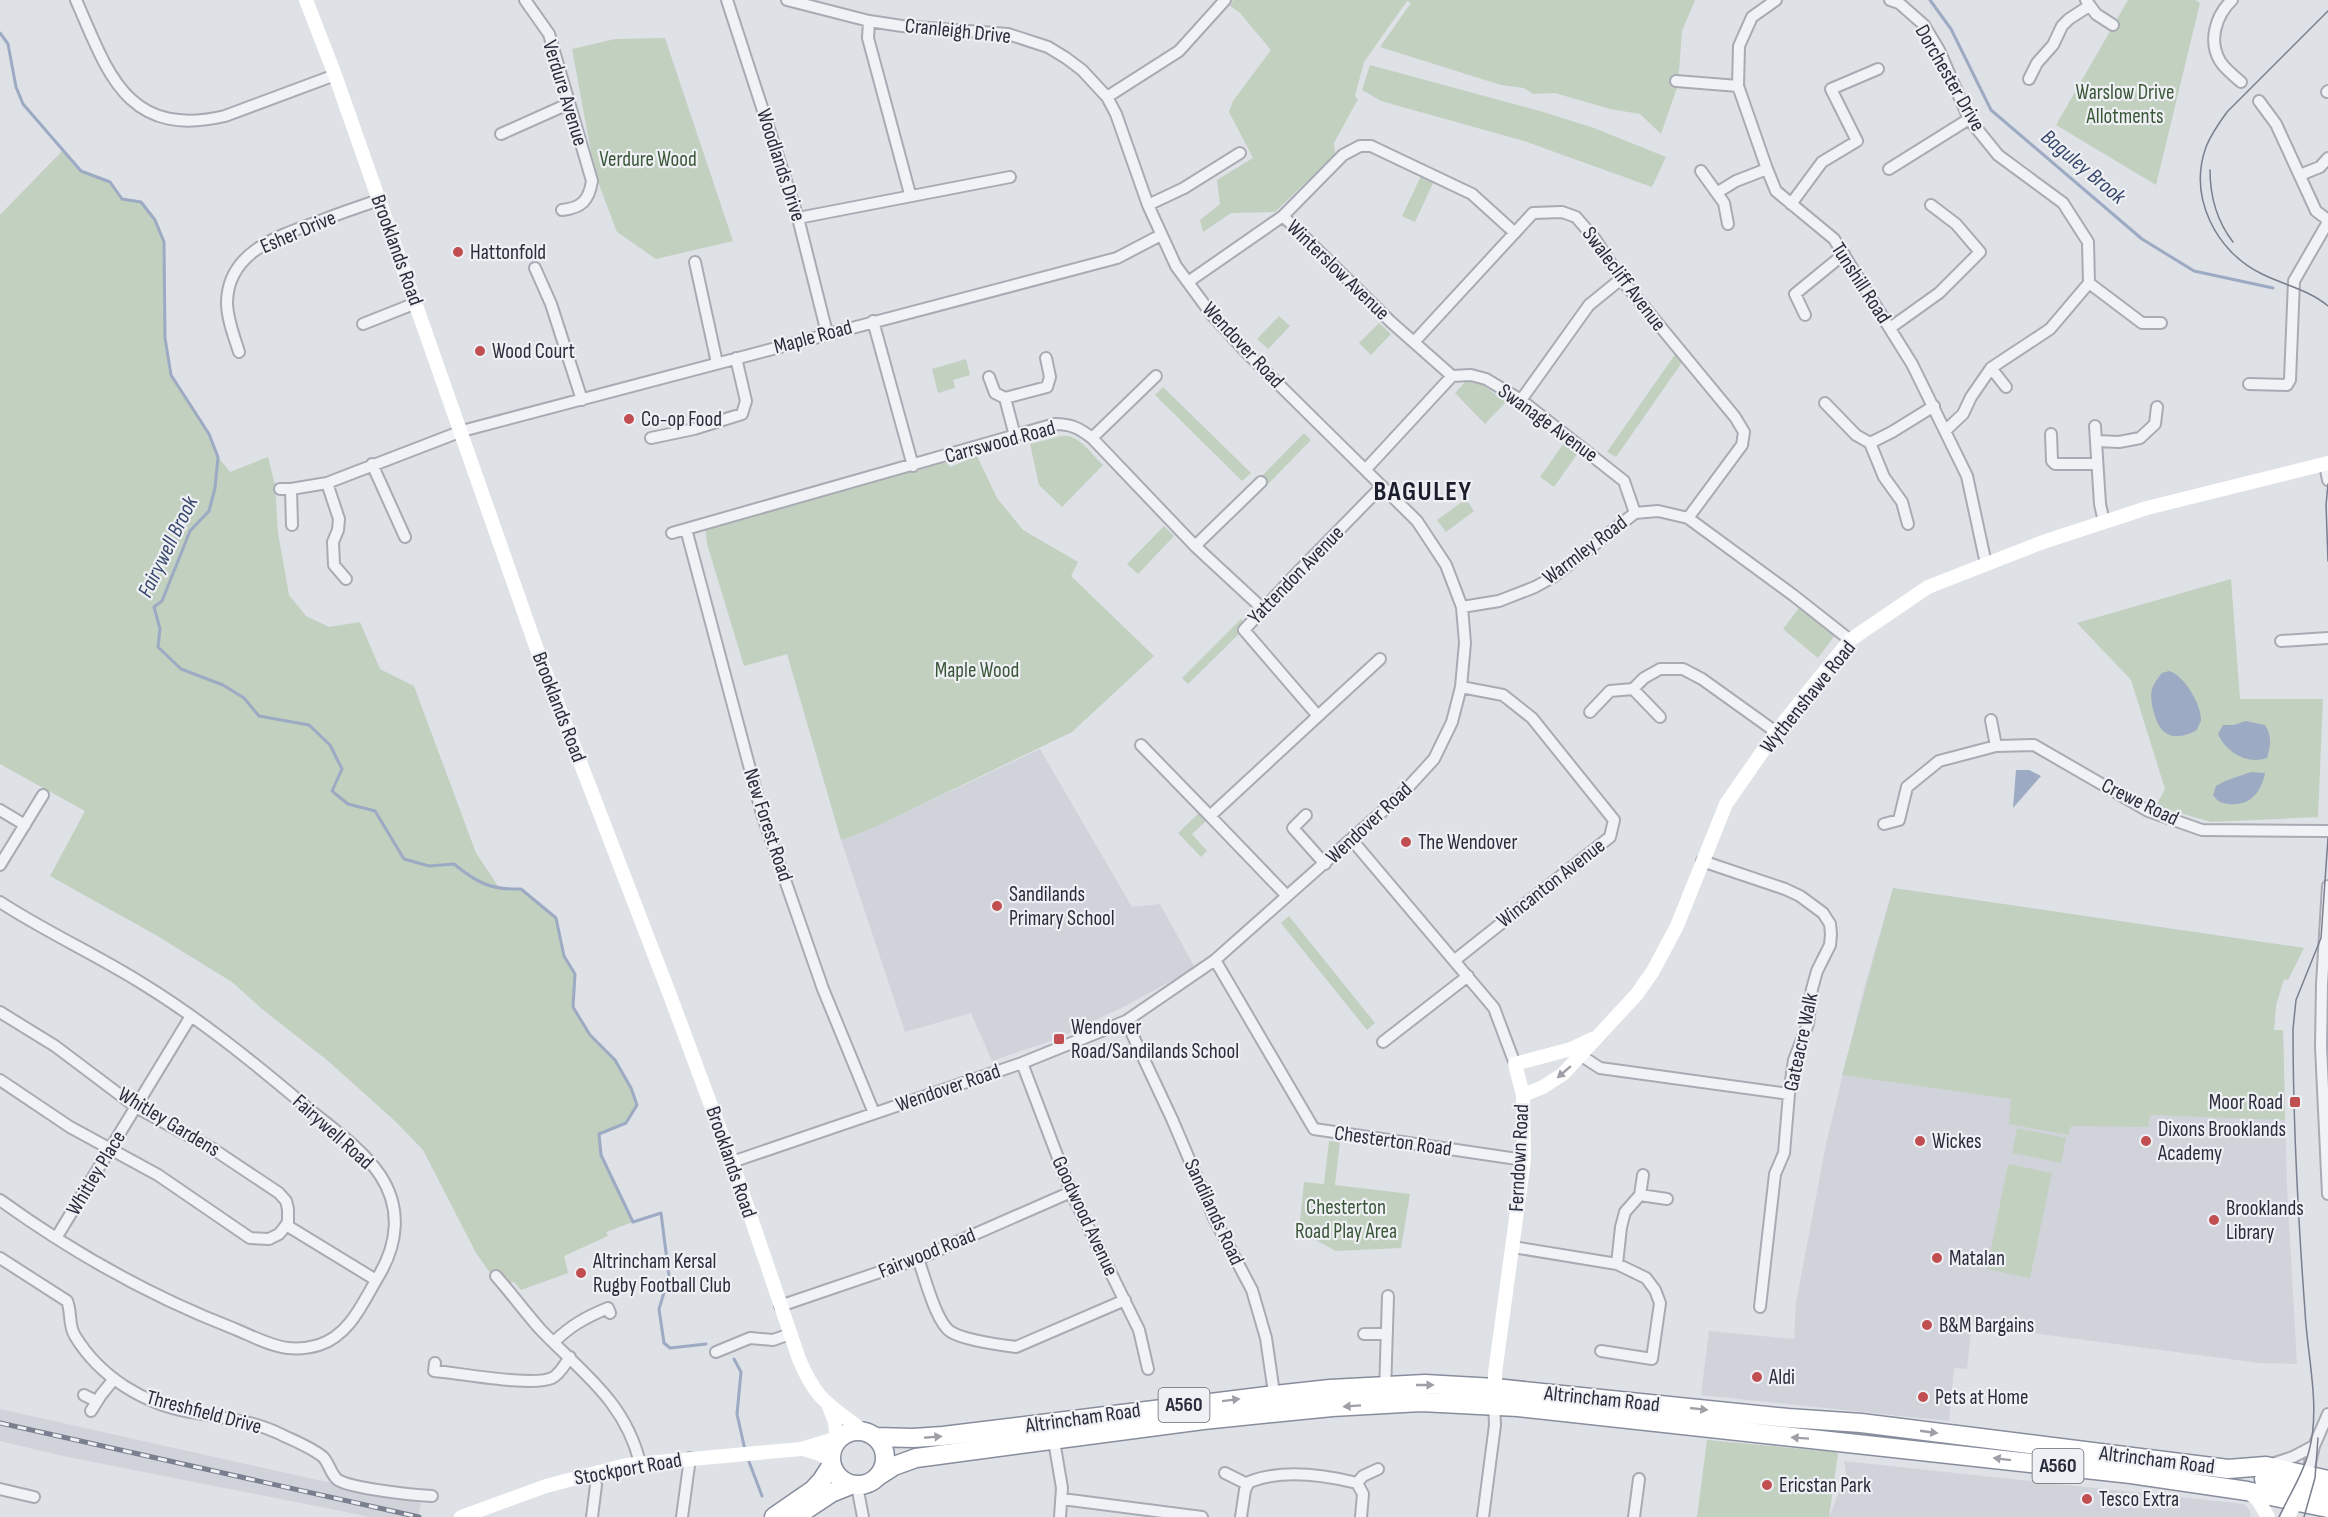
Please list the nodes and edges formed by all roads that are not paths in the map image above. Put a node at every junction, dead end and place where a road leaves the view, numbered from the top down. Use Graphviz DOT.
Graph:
graph roads {
  1 [pos="76,0"];
  2 [pos="306,0"];
  3 [pos="525,0"];
  4 [pos="727,0"];
  5 [pos="787,0"];
  6 [pos="1776,0"];
  7 [pos="1890,0"];
  8 [pos="2232,0"];
  9 [pos="1218,2"];
  10 [pos="2087,3"];
  11 [pos="869,21"];
  12 [pos="2113,25"];
  13 [pos="1878,69"];
  14 [pos="335,75"];
  15 [pos="2029,79"];
  16 [pos="1676,81"];
  17 [pos="2241,82"];
  18 [pos="1738,86"];
  19 [pos="1107,97"];
  20 [pos="2259,101"];
  21 [pos="568,104"];
  22 [pos="1968,120"];
  23 [pos="501,134"];
  24 [pos="1240,153"];
  25 [pos="2328,158"];
  26 [pos="1889,169"];
  27 [pos="1767,170"];
  28 [pos="1701,171"];
  29 [pos="2300,175"];
  30 [pos="1010,177"];
  31 [pos="1718,192"];
  32 [pos="910,194"];
  33 [pos="379,200"];
  34 [pos="1791,204"];
  35 [pos="1148,205"];
  36 [pos="1931,205"];
  37 [pos="562,210"];
  38 [pos="1283,216"];
  39 [pos="798,218"];
  40 [pos="2328,221"];
  41 [pos="1728,224"];
  42 [pos="1515,233"];
  43 [pos="1161,235"];
  44 [pos="1844,254"];
  45 [pos="695,262"];
  46 [pos="535,268"];
  47 [pos="1621,279"];
  48 [pos="1188,282"];
  49 [pos="2089,284"];
  50 [pos="416,303"];
  51 [pos="1806,315"];
  52 [pos="873,321"];
  53 [pos="2161,323"];
  54 [pos="363,324"];
  55 [pos="1890,328"];
  56 [pos="827,333"];
  57 [pos="1414,342"];
  58 [pos="239,352"];
  59 [pos="736,358"];
  60 [pos="1046,358"];
  61 [pos="717,363"];
  62 [pos="1991,368"];
  63 [pos="1155,376"];
  64 [pos="1452,376"];
  65 [pos="989,377"];
  66 [pos="2249,384"];
  67 [pos="2006,387"];
  68 [pos="1005,398"];
  69 [pos="582,400"];
  70 [pos="1521,400"];
  71 [pos="1825,404"];
  72 [pos="1934,406"];
  73 [pos="2157,407"];
  74 [pos="2095,426"];
  75 [pos="1946,430"];
  76 [pos="462,431"];
  77 [pos="2051,434"];
  78 [pos="1015,436"];
  79 [pos="651,438"];
  80 [pos="1092,438"];
  81 [pos="2097,441"];
  82 [pos="1870,443"];
  83 [pos="372,464"];
  84 [pos="2097,464"];
  85 [pos="2327,464"];
  86 [pos="913,466"];
  87 [pos="1366,469"];
  88 [pos="2328,480"];
  89 [pos="1261,482"];
  90 [pos="327,483"];
  91 [pos="1382,486"];
  92 [pos="1635,513"];
  93 [pos="1688,518"];
  94 [pos="2104,522"];
  95 [pos="1908,524"];
  96 [pos="292,525"];
  97 [pos="686,529"];
  98 [pos="672,533"];
  99 [pos="405,537"];
  100 [pos="1196,546"];
  101 [pos="1986,564"];
  102 [pos="346,579"];
  103 [pos="1462,607"];
  104 [pos="1263,609"];
  105 [pos="2328,638"];
  106 [pos="1850,640"];
  107 [pos="2281,641"];
  108 [pos="1380,659"];
  109 [pos="1461,687"];
  110 [pos="1633,689"];
  111 [pos="1590,712"];
  112 [pos="1318,716"];
  113 [pos="1660,717"];
  114 [pos="1990,720"];
  115 [pos="1776,732"];
  116 [pos="1141,744"];
  117 [pos="1996,746"];
  118 [pos="42,795"];
  119 [pos="0,810"];
  120 [pos="1306,815"];
  121 [pos="1210,816"];
  122 [pos="1884,824"];
  123 [pos="25,825"];
  124 [pos="2328,831"];
  125 [pos="1352,840"];
  126 [pos="1702,861"];
  127 [pos="1325,864"];
  128 [pos="0,865"];
  129 [pos="2328,886"];
  130 [pos="1287,896"];
  131 [pos="0,902"];
  132 [pos="2327,938"];
  133 [pos="1215,960"];
  134 [pos="1455,960"];
  135 [pos="1468,976"];
  136 [pos="0,1012"];
  137 [pos="191,1016"];
  138 [pos="1126,1021"];
  139 [pos="1383,1042"];
  140 [pos="1576,1053"];
  141 [pos="1022,1063"];
  142 [pos="1515,1064"];
  143 [pos="0,1080"];
  144 [pos="2325,1091"];
  145 [pos="1789,1094"];
  146 [pos="1523,1095"];
  147 [pos="136,1107"];
  148 [pos="874,1113"];
  149 [pos="110,1149"];
  150 [pos="1524,1160"];
  151 [pos="732,1162"];
  152 [pos="1643,1175"];
  153 [pos="1071,1192"];
  154 [pos="2328,1194"];
  155 [pos="1640,1195"];
  156 [pos="1667,1199"];
  157 [pos="0,1200"];
  158 [pos="286,1225"];
  159 [pos="56,1238"];
  160 [pos="1513,1247"];
  161 [pos="0,1258"];
  162 [pos="918,1259"];
  163 [pos="1617,1264"];
  164 [pos="496,1276"];
  165 [pos="376,1280"];
  166 [pos="1388,1296"];
  167 [pos="1125,1300"];
  168 [pos="780,1306"];
  169 [pos="1760,1307"];
  170 [pos="610,1313"];
  171 [pos="790,1334"];
  172 [pos="1364,1334"];
  173 [pos="1387,1334"];
  174 [pos="554,1342"];
  175 [pos="1601,1351"];
  176 [pos="716,1352"];
  177 [pos="570,1357"];
  178 [pos="435,1363"];
  179 [pos="1148,1369"];
  180 [pos="114,1379"];
  181 [pos="1385,1394"];
  182 [pos="84,1395"];
  183 [pos="1494,1396"];
  184 [pos="1276,1404"];
  185 [pos="829,1407"];
  186 [pos="2328,1414"];
  187 [pos="1053,1431"];
  188 [pos="869,1434"];
  189 [pos="837,1441"];
  190 [pos="2314,1446"];
  191 [pos="801,1449"];
  192 [pos="690,1458"];
  193 [pos="640,1463"];
  194 [pos="831,1463"];
  195 [pos="2266,1466"];
  196 [pos="1377,1469"];
  197 [pos="2228,1469"];
  198 [pos="1225,1473"];
  199 [pos="880,1474"];
  200 [pos="1639,1479"];
  201 [pos="1357,1483"];
  202 [pos="1247,1484"];
  203 [pos="596,1485"];
  204 [pos="854,1485"];
  205 [pos="0,1489"];
  206 [pos="2247,1491"];
  207 [pos="426,1492"];
  208 [pos="2323,1494"];
  209 [pos="2298,1496"];
  210 [pos="34,1497"];
  211 [pos="1062,1498"];
  212 [pos="461,1517"];
  213 [pos="592,1517"];
  214 [pos="682,1517"];
  215 [pos="774,1517"];
  216 [pos="795,1517"];
  217 [pos="863,1517"];
  218 [pos="1060,1517"];
  219 [pos="1202,1517"];
  220 [pos="1241,1517"];
  221 [pos="1360,1517"];
  222 [pos="1483,1517"];
  223 [pos="1634,1517"];
  224 [pos="2268,1517"];
  1 -- 14 [label="street"];
  2 -- 14 [label="main road, Brooklands Road"];
  3 -- 21 [label="street, Verdure Avenue"];
  4 -- 39 [label="street, Woodlands Drive"];
  5 -- 11 [label="street, Cranleigh Drive"];
  6 -- 18 [label="street, Tunshill Road"];
  7 -- 22 [label="street, Dorchester Drive"];
  8 -- 17 [label="street"];
  9 -- 19 [label="street"];
  10 -- 12 [label="street"];
  10 -- 15 [label="street"];
  11 -- 19 [label="street, Cranleigh Drive"];
  11 -- 32 [label="street"];
  13 -- 34 [label="street"];
  14 -- 33 [label="main road, Brooklands Road"];
  16 -- 18 [label="street"];
  18 -- 27 [label="street, Tunshill Road"];
  19 -- 35 [label="street, Cranleigh Drive"];
  20 -- 29 [label="street"];
  21 -- 23 [label="street"];
  21 -- 37 [label="street, Verdure Avenue"];
  22 -- 26 [label="street"];
  22 -- 49 [label="street, Dorchester Drive"];
  24 -- 35 [label="street"];
  25 -- 29 [label="street"];
  27 -- 31 [label="street"];
  27 -- 34 [label="street, Tunshill Road"];
  28 -- 31 [label="street"];
  29 -- 40 [label="street"];
  30 -- 32 [label="street"];
  31 -- 41 [label="street"];
  32 -- 39 [label="street"];
  33 -- 50 [label="main road, Brooklands Road"];
  33 -- 58 [label="street, Esher Drive"];
  34 -- 44 [label="street, Tunshill Road"];
  35 -- 43 [label="street, Cranleigh Drive"];
  36 -- 55 [label="street"];
  38 -- 42 [label="street"];
  38 -- 48 [label="street, Winterslow Avenue"];
  38 -- 57 [label="street, Winterslow Avenue"];
  39 -- 56 [label="street, Woodlands Drive"];
  40 -- 66 [label="street"];
  42 -- 47 [label="street, Swalecliff Avenue"];
  42 -- 57 [label="street, Swalecliff Avenue"];
  43 -- 48 [label="street, Wendover Road"];
  43 -- 52 [label="street, Maple Road"];
  44 -- 51 [label="street"];
  44 -- 55 [label="street, Tunshill Road"];
  45 -- 61 [label="street"];
  46 -- 69 [label="street"];
  47 -- 70 [label="street"];
  47 -- 93 [label="street, Swalecliff Avenue"];
  48 -- 87 [label="street, Wendover Road"];
  49 -- 53 [label="street"];
  49 -- 62 [label="street"];
  50 -- 54 [label="street"];
  50 -- 76 [label="main road, Brooklands Road"];
  52 -- 56 [label="street, Maple Road"];
  52 -- 86 [label="street"];
  55 -- 72 [label="street, Tunshill Road"];
  56 -- 59 [label="street, Maple Road"];
  57 -- 64 [label="street, Winterslow Avenue"];
  59 -- 61 [label="street, Maple Road"];
  59 -- 79 [label="street"];
  60 -- 68 [label="street"];
  61 -- 69 [label="street, Maple Road"];
  62 -- 67 [label="street"];
  62 -- 75 [label="street"];
  63 -- 80 [label="street"];
  64 -- 70 [label="street, Swanage Avenue"];
  64 -- 87 [label="street"];
  65 -- 68 [label="street"];
  68 -- 78 [label="street"];
  69 -- 76 [label="street, Maple Road"];
  70 -- 92 [label="street, Swanage Avenue"];
  71 -- 82 [label="street"];
  72 -- 75 [label="street, Tunshill Road"];
  72 -- 82 [label="street"];
  73 -- 81 [label="street"];
  74 -- 81 [label="street"];
  75 -- 101 [label="street, Tunshill Road"];
  76 -- 83 [label="street, Maple Road"];
  76 -- 151 [label="main road, Brooklands Road"];
  77 -- 84 [label="street"];
  78 -- 80 [label="street, Carrswood Road"];
  78 -- 86 [label="street, Carrswood Road"];
  80 -- 100 [label="street, Carrswood Road"];
  81 -- 84 [label="street"];
  82 -- 95 [label="street"];
  83 -- 90 [label="street, Maple Road"];
  83 -- 99 [label="street"];
  84 -- 94 [label="street"];
  85 -- 88 [label="street"];
  85 -- 94 [label="main road, Wythenshawe Road"];
  86 -- 97 [label="street, Carrswood Road"];
  87 -- 91 [label="street, Wendover Road"];
  89 -- 100 [label="street"];
  90 -- 96 [label="street, Maple Road"];
  90 -- 102 [label="street"];
  91 -- 103 [label="street, Wendover Road"];
  91 -- 104 [label="street, Yattendon Avenue"];
  92 -- 93 [label="street, Warmley Road"];
  92 -- 103 [label="street, Warmley Road"];
  93 -- 106 [label="street, Warmley Road"];
  94 -- 101 [label="main road, Wythenshawe Road"];
  97 -- 98 [label="street, Carrswood Road"];
  97 -- 148 [label="street, New Forest Road"];
  100 -- 104 [label="street, Carrswood Road"];
  101 -- 106 [label="main road, Wythenshawe Road"];
  103 -- 109 [label="street, Wendover Road"];
  104 -- 112 [label="street, Yattendon Avenue"];
  105 -- 107 [label="street"];
  106 -- 115 [label="main road, Wythenshawe Road"];
  108 -- 112 [label="street"];
  109 -- 125 [label="street, Wendover Road"];
  109 -- 134 [label="street, Wincanton Avenue"];
  110 -- 111 [label="street"];
  110 -- 113 [label="street"];
  110 -- 115 [label="street"];
  112 -- 121 [label="street"];
  114 -- 117 [label="street"];
  115 -- 126 [label="main road, Wythenshawe Road"];
  116 -- 121 [label="street"];
  117 -- 122 [label="street, Crewe Road"];
  117 -- 124 [label="street, Crewe Road"];
  118 -- 123 [label="street"];
  119 -- 123 [label="street"];
  120 -- 127 [label="street"];
  121 -- 130 [label="street"];
  123 -- 128 [label="street"];
  125 -- 127 [label="street, Wendover Road"];
  125 -- 134 [label="street, Ferndown Road"];
  126 -- 140 [label="main road, Wythenshawe Road"];
  126 -- 145 [label="street, Gateacre Walk"];
  127 -- 130 [label="street, Wendover Road"];
  129 -- 132 [label="street"];
  130 -- 133 [label="street, Wendover Road"];
  131 -- 137 [label="street, Fairywell Road"];
  132 -- 144 [label="street"];
  133 -- 138 [label="street, Wendover Road"];
  133 -- 150 [label="street, Chesterton Road"];
  134 -- 135 [label="street, Ferndown Road"];
  135 -- 139 [label="street"];
  135 -- 142 [label="street, Ferndown Road"];
  136 -- 147 [label="street, Whitley Gardens"];
  137 -- 147 [label="street, Whitley Place"];
  137 -- 165 [label="street, Fairywell Road"];
  138 -- 141 [label="street, Wendover Road"];
  138 -- 184 [label="street, Sandilands Road"];
  140 -- 142 [label="main road"];
  140 -- 145 [label="street"];
  140 -- 146 [label="main road, Wythenshawe Road, one-way"];
  141 -- 148 [label="street, Wendover Road"];
  141 -- 153 [label="street, Goodwood Avenue"];
  142 -- 146 [label="main road, Ferndown Road"];
  143 -- 149 [label="street"];
  144 -- 154 [label="street"];
  145 -- 169 [label="street, Gateacre Walk"];
  146 -- 150 [label="main road, Ferndown Road"];
  147 -- 149 [label="street, Whitley Place"];
  147 -- 158 [label="street, Whitley Gardens"];
  148 -- 151 [label="street, Wendover Road"];
  149 -- 158 [label="street"];
  149 -- 159 [label="street, Whitley Place"];
  150 -- 160 [label="main road, Ferndown Road"];
  151 -- 168 [label="main road, Brooklands Road"];
  152 -- 155 [label="street"];
  153 -- 162 [label="street, Fairwood Road"];
  153 -- 167 [label="street, Goodwood Avenue"];
  155 -- 156 [label="street"];
  155 -- 163 [label="street"];
  157 -- 159 [label="street, Fairywell Road"];
  158 -- 165 [label="street"];
  159 -- 165 [label="street, Fairywell Road"];
  160 -- 163 [label="street"];
  160 -- 183 [label="main road, Ferndown Road"];
  161 -- 180 [label="street, Threshfield Drive"];
  162 -- 167 [label="street"];
  162 -- 168 [label="street, Fairwood Road"];
  163 -- 175 [label="street"];
  164 -- 174 [label="street"];
  166 -- 173 [label="street"];
  167 -- 179 [label="street, Goodwood Avenue"];
  168 -- 171 [label="main road, Brooklands Road"];
  170 -- 174 [label="street"];
  171 -- 176 [label="street"];
  171 -- 185 [label="main road, Brooklands Road"];
  172 -- 173 [label="street"];
  173 -- 181 [label="street"];
  174 -- 177 [label="street"];
  177 -- 178 [label="street"];
  177 -- 193 [label="street"];
  180 -- 182 [label="street"];
  180 -- 207 [label="street, Threshfield Drive"];
  181 -- 183 [label="highway, Altrincham Road / A560"];
  181 -- 184 [label="highway, Altrincham Road / A560"];
  183 -- 197 [label="highway, Altrincham Road / A560, one-way"];
  206 -- 183 [label="highway, Altrincham Road / A560, one-way"];
  183 -- 222 [label="street"];
  184 -- 187 [label="highway, Altrincham Road / A560"];
  185 -- 188 [label="main road, Brooklands Road"];
  185 -- 189 [label="main road, Brooklands Road"];
  186 -- 190 [label="street"];
  188 -- 187 [label="highway, Altrincham Road / A560, one-way"];
  187 -- 199 [label="highway, Altrincham Road / A560"];
  187 -- 211 [label="street"];
  188 -- 189 [label="highway, A560"];
  188 -- 199 [label="highway"];
  189 -- 191 [label="main road, Stockport Road"];
  189 -- 194 [label="highway"];
  190 -- 195 [label="street"];
  190 -- 209 [label="street"];
  191 -- 192 [label="main road, Stockport Road"];
  191 -- 194 [label="main road, Stockport Road"];
  192 -- 193 [label="main road, Stockport Road"];
  192 -- 214 [label="street"];
  193 -- 212 [label="main road, Stockport Road"];
  194 -- 204 [label="highway"];
  194 -- 215 [label="highway"];
  195 -- 197 [label="highway, Altrincham Road / A560"];
  195 -- 209 [label="highway, Altrincham Road / A560"];
  196 -- 201 [label="street"];
  197 -- 209 [label="highway"];
  198 -- 202 [label="street"];
  199 -- 204 [label="highway, A560"];
  200 -- 223 [label="street"];
  201 -- 202 [label="street"];
  201 -- 221 [label="street"];
  202 -- 220 [label="street"];
  203 -- 213 [label="street"];
  204 -- 216 [label="highway, A560"];
  204 -- 217 [label="street"];
  205 -- 210 [label="street"];
  206 -- 209 [label="highway, Altrincham Road / A560"];
  206 -- 224 [label="main road"];
  208 -- 209 [label="highway, Altrincham Road / A560"];
  208 -- 209 [label="highway, Altrincham Road / A560"];
  211 -- 218 [label="street"];
  211 -- 219 [label="street"];
}
